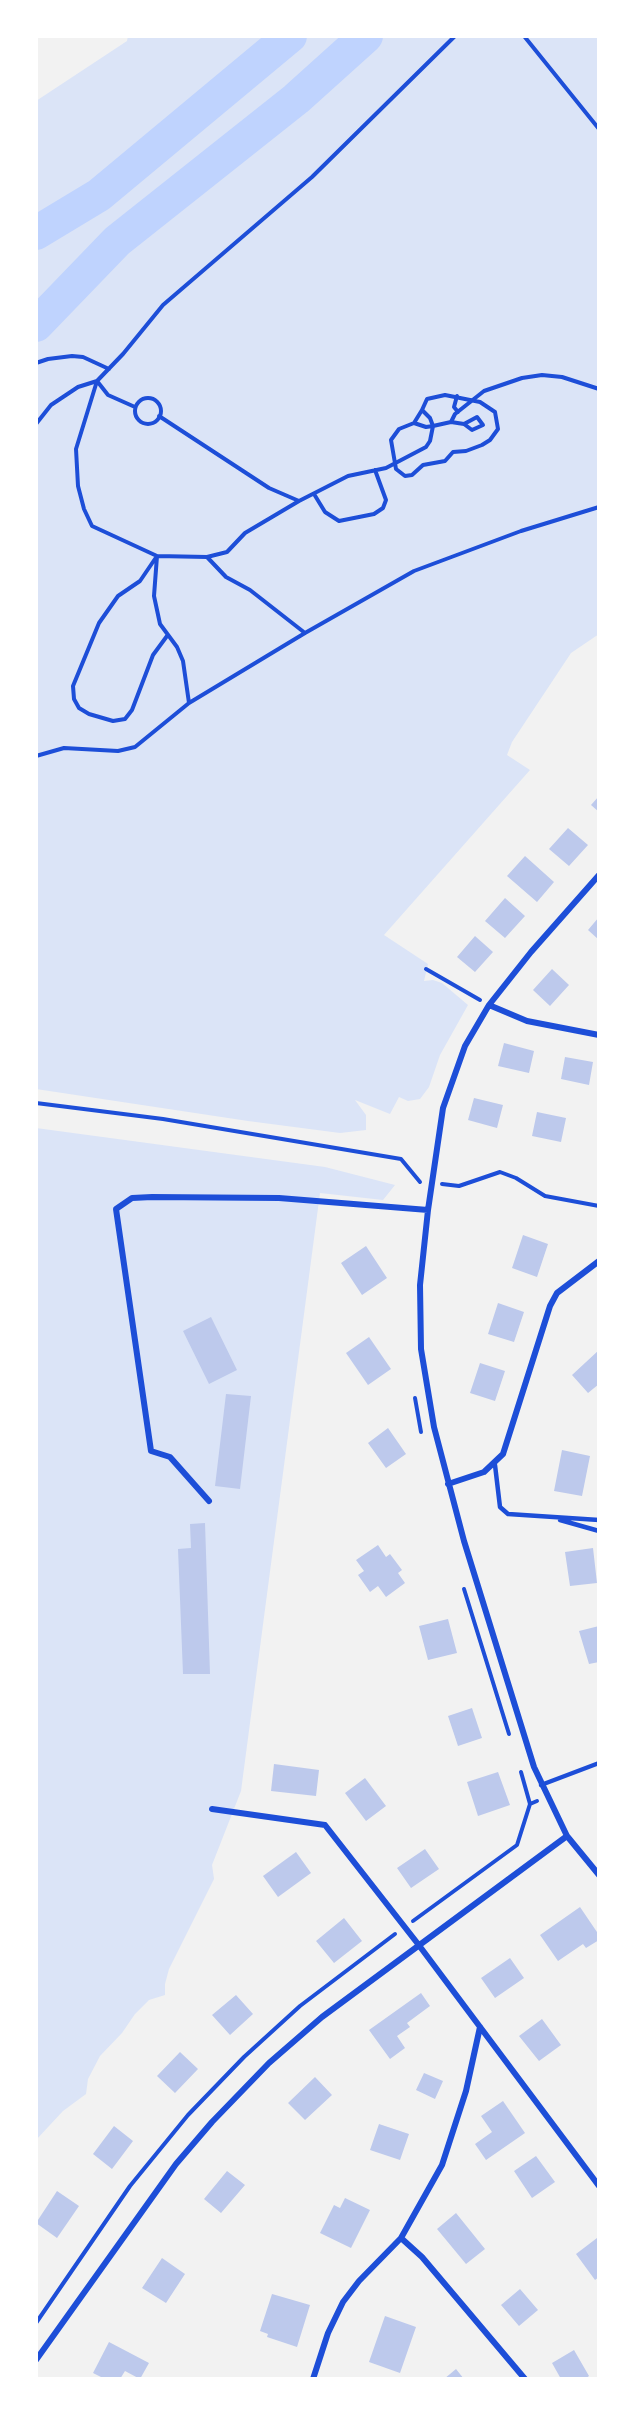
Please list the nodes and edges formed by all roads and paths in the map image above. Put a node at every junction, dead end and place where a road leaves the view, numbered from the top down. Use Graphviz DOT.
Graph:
graph roads {
  1 [pos="455,36"];
  2 [pos="524,36"];
  3 [pos="599,129"];
  4 [pos="36,363"];
  5 [pos="109,369"];
  6 [pos="97,381"];
  7 [pos="599,389"];
  8 [pos="457,396"];
  9 [pos="471,400"];
  10 [pos="135,407"];
  11 [pos="422,410"];
  12 [pos="458,412"];
  13 [pos="159,416"];
  14 [pos="451,422"];
  15 [pos="414,423"];
  16 [pos="36,424"];
  17 [pos="464,424"];
  18 [pos="433,426"];
  19 [pos="394,463"];
  20 [pos="375,470"];
  21 [pos="314,494"];
  22 [pos="299,501"];
  23 [pos="599,507"];
  24 [pos="156,555"];
  25 [pos="207,557"];
  26 [pos="305,633"];
  27 [pos="167,636"];
  28 [pos="189,703"];
  29 [pos="36,756"];
  30 [pos="599,875"];
  31 [pos="426,969"];
  32 [pos="489,1005"];
  33 [pos="599,1035"];
  34 [pos="36,1103"];
  35 [pos="433,1183"];
  36 [pos="599,1206"];
  37 [pos="428,1210"];
  38 [pos="598,1262"];
  39 [pos="495,1465"];
  40 [pos="448,1484"];
  41 [pos="209,1501"];
  42 [pos="551,1517"];
  43 [pos="599,1520"];
  44 [pos="599,1531"];
  45 [pos="599,1763"];
  46 [pos="541,1785"];
  47 [pos="212,1809"];
  48 [pos="567,1836"];
  49 [pos="599,1875"];
  50 [pos="418,1944"];
  51 [pos="480,2028"];
  52 [pos="599,2186"];
  53 [pos="400,2238"];
  54 [pos="36,2360"];
  55 [pos="313,2379"];
  56 [pos="525,2379"];
  1 -- 5 [label="path"];
  2 -- 3 [label="path"];
  4 -- 5 [label="path"];
  5 -- 6 [label="path"];
  6 -- 10 [label="path"];
  6 -- 16 [label="path"];
  6 -- 24 [label="path"];
  7 -- 9 [label="path"];
  8 -- 9 [label="path"];
  8 -- 11 [label="path"];
  8 -- 12 [label="path"];
  9 -- 12 [label="path"];
  9 -- 19 [label="path"];
  10 -- 13 [label="path"];
  10 -- 13 [label="path"];
  11 -- 15 [label="path"];
  11 -- 18 [label="path"];
  12 -- 14 [label="path"];
  13 -- 22 [label="path"];
  14 -- 17 [label="path"];
  14 -- 18 [label="path"];
  15 -- 18 [label="path"];
  15 -- 19 [label="path"];
  17 -- 17 [label="path"];
  18 -- 19 [label="path"];
  19 -- 20 [label="path"];
  20 -- 21 [label="path"];
  20 -- 21 [label="path"];
  21 -- 22 [label="path"];
  22 -- 25 [label="path"];
  23 -- 26 [label="path"];
  24 -- 25 [label="path"];
  24 -- 27 [label="path"];
  24 -- 27 [label="path"];
  25 -- 26 [label="path"];
  26 -- 28 [label="path"];
  27 -- 28 [label="path"];
  28 -- 29 [label="path"];
  30 -- 32 [label="street"];
  31 -- 32 [label="path"];
  32 -- 33 [label="street"];
  32 -- 35 [label="street"];
  34 -- 35 [label="path"];
  35 -- 36 [label="path"];
  35 -- 37 [label="street"];
  37 -- 40 [label="street"];
  37 -- 41 [label="street"];
  38 -- 39 [label="street"];
  39 -- 40 [label="street"];
  39 -- 42 [label="lane"];
  40 -- 46 [label="street"];
  42 -- 43 [label="lane"];
  42 -- 44 [label="lane"];
  45 -- 46 [label="lane"];
  46 -- 48 [label="street"];
  47 -- 50 [label="street"];
  48 -- 49 [label="street"];
  48 -- 50 [label="street"];
  50 -- 51 [label="street"];
  50 -- 54 [label="street"];
  51 -- 52 [label="street"];
  51 -- 53 [label="street"];
  53 -- 55 [label="street"];
  53 -- 56 [label="street"];
}
